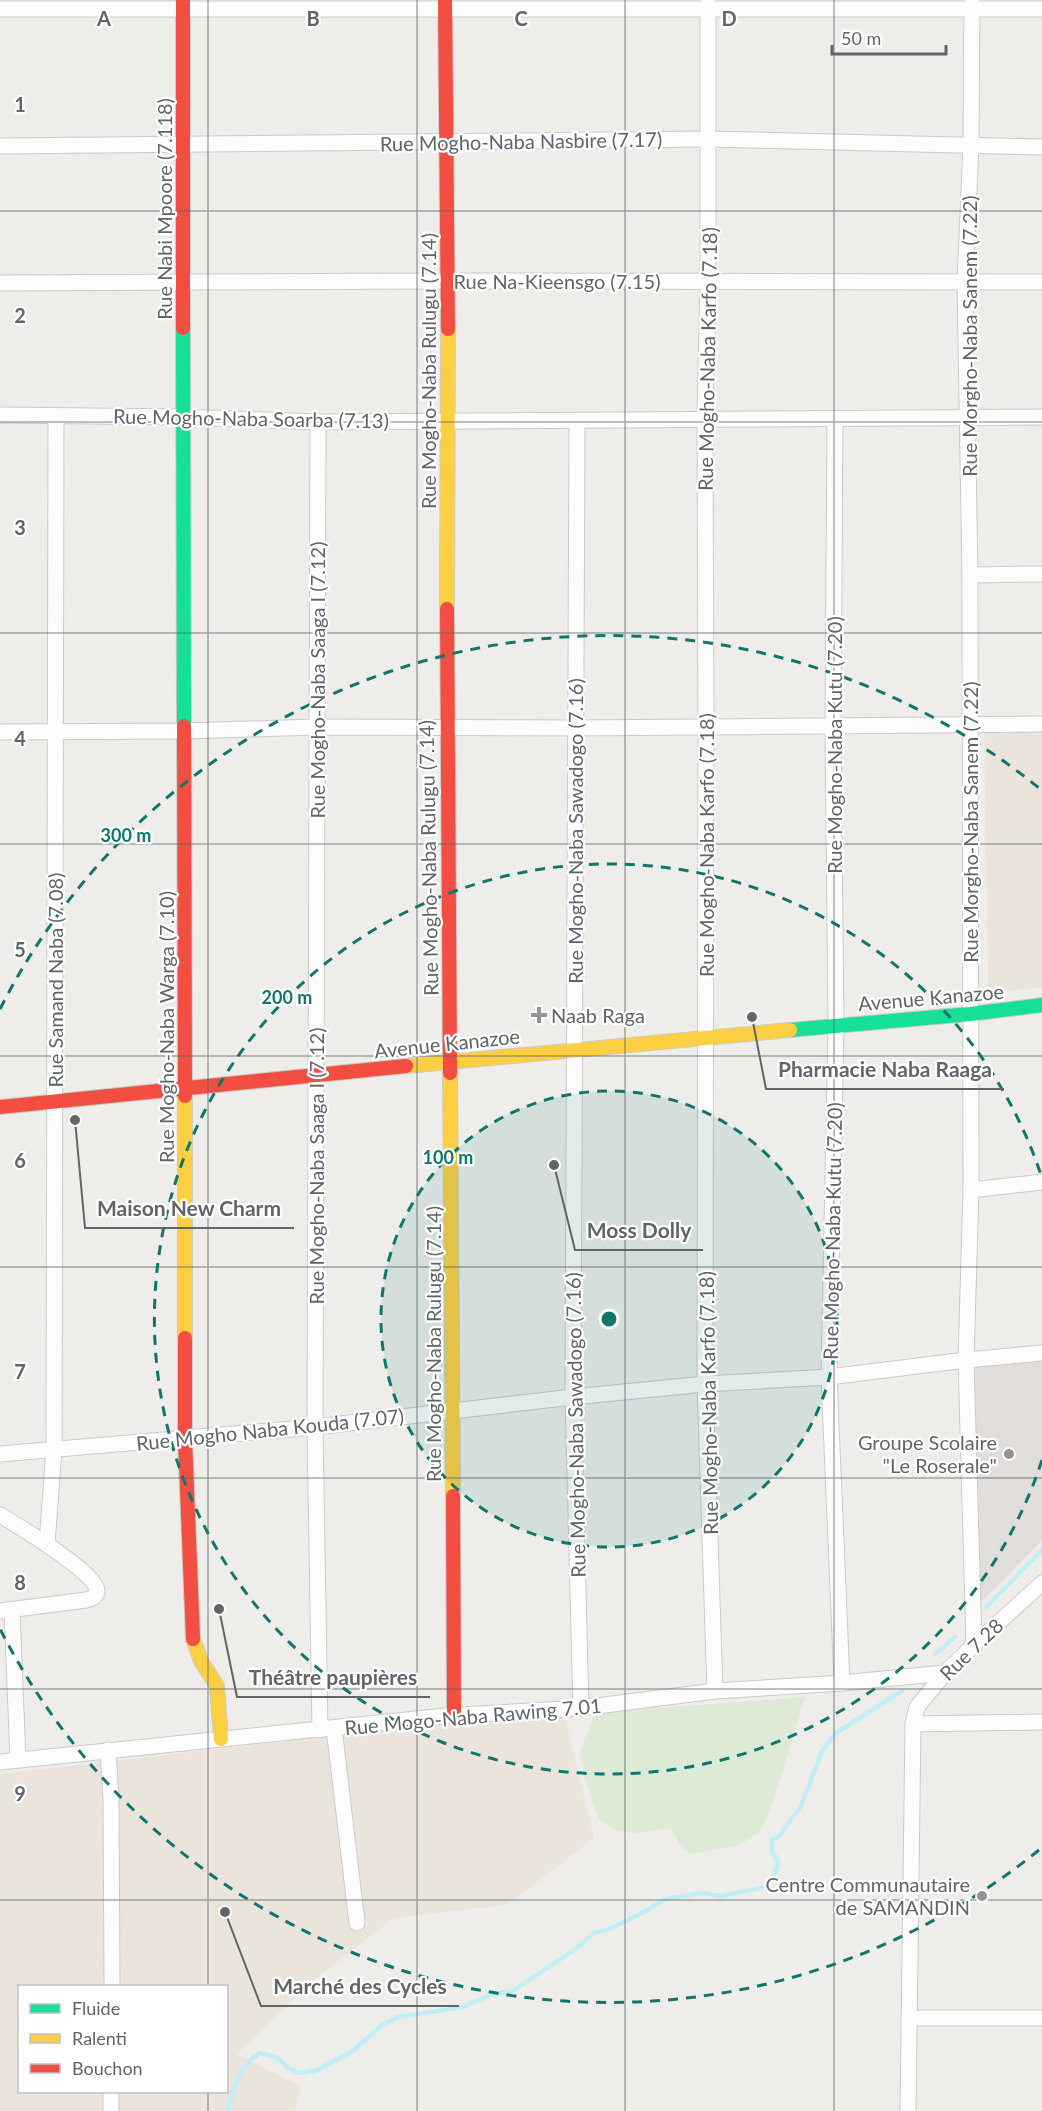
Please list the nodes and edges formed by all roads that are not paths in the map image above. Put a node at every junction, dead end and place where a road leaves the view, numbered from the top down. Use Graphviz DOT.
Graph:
graph roads {
  1 [pos="183,4"];
  2 [pos="446,4"];
  3 [pos="708,4"];
  4 [pos="972,4"];
  5 [pos="0,9"];
  6 [pos="1042,9"];
  7 [pos="708,139"];
  8 [pos="447,142"];
  9 [pos="183,144"];
  10 [pos="971,145"];
  11 [pos="0,146"];
  12 [pos="1042,147"];
  13 [pos="448,281"];
  14 [pos="708,281"];
  15 [pos="184,282"];
  16 [pos="965,282"];
  17 [pos="1042,282"];
  18 [pos="0,283"];
  19 [pos="0,415"];
  20 [pos="56,415"];
  21 [pos="185,417"];
  22 [pos="1042,417"];
  23 [pos="705,418"];
  24 [pos="835,419"];
  25 [pos="969,419"];
  26 [pos="447,420"];
  27 [pos="318,422"];
  28 [pos="577,422"];
  29 [pos="1042,574"];
  30 [pos="970,575"];
  31 [pos="1042,724"];
  32 [pos="970,725"];
  33 [pos="446,726"];
  34 [pos="833,726"];
  35 [pos="316,727"];
  36 [pos="706,727"];
  37 [pos="575,728"];
  38 [pos="185,731"];
  39 [pos="0,732"];
  40 [pos="54,732"];
  41 [pos="1042,1005"];
  42 [pos="969,1014"];
  43 [pos="836,1025"];
  44 [pos="706,1037"];
  45 [pos="574,1049"];
  46 [pos="450,1063"];
  47 [pos="316,1076"];
  48 [pos="186,1087"];
  49 [pos="55,1101"];
  50 [pos="0,1107"];
  51 [pos="1042,1182"];
  52 [pos="971,1190"];
  53 [pos="1042,1353"];
  54 [pos="966,1360"];
  55 [pos="829,1377"];
  56 [pos="705,1384"];
  57 [pos="573,1397"];
  58 [pos="453,1410"];
  59 [pos="315,1427"];
  60 [pos="185,1439"];
  61 [pos="54,1449"];
  62 [pos="0,1454"];
  63 [pos="0,1515"];
  64 [pos="47,1544"];
  65 [pos="1042,1584"];
  66 [pos="6,1610"];
  67 [pos="974,1645"];
  68 [pos="945,1673"];
  69 [pos="842,1683"];
  70 [pos="715,1691"];
  71 [pos="581,1708"];
  72 [pos="454,1715"];
  73 [pos="1042,1722"];
  74 [pos="913,1724"];
  75 [pos="327,1729"];
  76 [pos="221,1739"];
  77 [pos="108,1750"];
  78 [pos="18,1760"];
  79 [pos="0,1762"];
  80 [pos="357,1923"];
  81 [pos="112,1985"];
  82 [pos="909,2018"];
  83 [pos="1042,2018"];
  84 [pos="111,2093"];
  85 [pos="111,2111"];
  86 [pos="908,2111"];
  1 -- 2 [label="street"];
  1 -- 5 [label="street"];
  1 -- 9 [label="street, Rue Nabi Mpoore (7.118)"];
  2 -- 3 [label="street"];
  2 -- 8 [label="street, Rue Mogho-Naba Rulugu (7.14)"];
  3 -- 4 [label="street"];
  3 -- 7 [label="street, Rue Mogho-Naba Karfo (7.18)"];
  4 -- 6 [label="street"];
  4 -- 10 [label="street, Rue Morgho-Naba Sanem (7.22)"];
  7 -- 8 [label="street, Rue Mogho-Naba Nasbire (7.17)"];
  7 -- 10 [label="street, Rue Mogho-Naba Nasbire (7.17)"];
  7 -- 14 [label="street, Rue Mogho-Naba Karfo (7.18)"];
  8 -- 9 [label="street, Rue Mogho-Naba Nasbire (7.17)"];
  8 -- 13 [label="street, Rue Mogho-Naba Rulugu (7.14)"];
  9 -- 11 [label="street, Rue Mogho-Naba Nasbire (7.17)"];
  9 -- 15 [label="street, Rue Nabi Mpoore (7.118)"];
  10 -- 12 [label="street, Rue Mogho-Naba Nasbire (7.17)"];
  10 -- 16 [label="street, Rue Morgho-Naba Sanem (7.22)"];
  13 -- 14 [label="street, Rue Na-Kieensgo (7.15)"];
  13 -- 15 [label="street, Rue Na-Kieensgo (7.15)"];
  13 -- 26 [label="street, Rue Mogho-Naba Rulugu (7.14)"];
  14 -- 16 [label="street, Rue Na-Kieensgo (7.15)"];
  14 -- 23 [label="street, Rue Mogho-Naba Karfo (7.18)"];
  15 -- 18 [label="street, Rue Na-Kieensgo (7.15)"];
  15 -- 21 [label="street, Rue Nabi Mpoore (7.118)"];
  16 -- 17 [label="street, Rue Na-Kieensgo (7.15)"];
  16 -- 25 [label="street, Rue Morgho-Naba Sanem (7.22)"];
  19 -- 20 [label="street, Rue Mogho-Naba Soarba (7.13)"];
  20 -- 21 [label="street, Rue Mogho-Naba Soarba (7.13)"];
  20 -- 40 [label="street, Rue Samand Naba (7.08)"];
  21 -- 27 [label="street, Rue Mogho-Naba Soarba (7.13)"];
  21 -- 38 [label="street, Rue Mogho-Naba Warga (7.10)"];
  22 -- 25 [label="street, Rue Mogho-Naba Soarba (7.13)"];
  23 -- 24 [label="street, Rue Mogho-Naba Soarba (7.13)"];
  23 -- 28 [label="street, Rue Mogho-Naba Soarba (7.13)"];
  23 -- 36 [label="street, Rue Mogho-Naba Karfo (7.18)"];
  24 -- 25 [label="street, Rue Mogho-Naba Soarba (7.13)"];
  24 -- 34 [label="street, Rue Mogho-Naba Kutu (7.20)"];
  25 -- 30 [label="street, Rue Morgho-Naba Sanem (7.22)"];
  26 -- 27 [label="street, Rue Mogho-Naba Soarba (7.13)"];
  26 -- 28 [label="street, Rue Mogho-Naba Soarba (7.13)"];
  26 -- 33 [label="street, Rue Mogho-Naba Rulugu (7.14)"];
  27 -- 35 [label="street, Rue Mogho-Naba Saaga I (7.12)"];
  28 -- 37 [label="street, Rue Mogho-Naba Sawadogo (7.16)"];
  29 -- 30 [label="street"];
  30 -- 32 [label="street, Rue Morgho-Naba Sanem (7.22)"];
  31 -- 32 [label="street"];
  32 -- 34 [label="street"];
  32 -- 42 [label="street, Rue Morgho-Naba Sanem (7.22)"];
  33 -- 35 [label="street"];
  33 -- 37 [label="street"];
  33 -- 46 [label="street, Rue Mogho-Naba Rulugu (7.14)"];
  34 -- 36 [label="street"];
  34 -- 43 [label="street, Rue Mogho-Naba Kutu (7.20)"];
  35 -- 38 [label="street"];
  35 -- 47 [label="street, Rue Mogho-Naba Saaga I (7.12)"];
  36 -- 37 [label="street"];
  36 -- 44 [label="street, Rue Mogho-Naba Karfo (7.18)"];
  37 -- 45 [label="street, Rue Mogho-Naba Sawadogo (7.16)"];
  38 -- 40 [label="street"];
  38 -- 48 [label="street, Rue Mogho-Naba Warga (7.10)"];
  39 -- 40 [label="street"];
  40 -- 49 [label="street, Rue Samand Naba (7.08)"];
  41 -- 42 [label="street, Avenue Kanazoe"];
  42 -- 43 [label="street, Avenue Kanazoe"];
  42 -- 52 [label="street, Rue Morgho-Naba Sanem (7.22)"];
  43 -- 44 [label="street, Avenue Kanazoe"];
  43 -- 55 [label="street, Rue Mogho-Naba Kutu (7.20)"];
  44 -- 45 [label="street, Avenue Kanazoe"];
  44 -- 56 [label="street, Rue Mogho-Naba Karfo (7.18)"];
  45 -- 46 [label="street, Avenue Kanazoe"];
  45 -- 57 [label="street, Rue Mogho-Naba Sawadogo (7.16)"];
  46 -- 47 [label="street, Avenue Kanazoe"];
  46 -- 58 [label="street, Rue Mogho-Naba Rulugu (7.14)"];
  47 -- 48 [label="street, Avenue Kanazoe"];
  47 -- 59 [label="street, Rue Mogho-Naba Saaga I (7.12)"];
  48 -- 49 [label="street, Avenue Kanazoe"];
  48 -- 60 [label="street, Rue Mogho-Naba Warga (7.10)"];
  49 -- 50 [label="street, Avenue Kanazoe"];
  49 -- 61 [label="street, Rue Samand Naba (7.08)"];
  51 -- 52 [label="street"];
  52 -- 54 [label="street, Rue Morgho-Naba Sanem (7.22)"];
  53 -- 54 [label="street, Rue Mogho Naba Kouda (7.07)"];
  54 -- 55 [label="street, Rue Mogho Naba Kouda (7.07)"];
  54 -- 67 [label="street, Rue Morgho-Naba Sanem (7.22)"];
  55 -- 56 [label="street, Rue Mogho Naba Kouda (7.07)"];
  55 -- 69 [label="street, Rue Mogho-Naba Kutu (7.20)"];
  56 -- 57 [label="street, Rue Mogho Naba Kouda (7.07)"];
  56 -- 70 [label="street, Rue Mogho-Naba Karfo (7.18)"];
  57 -- 58 [label="street, Rue Mogho Naba Kouda (7.07)"];
  57 -- 71 [label="street, Rue Mogho-Naba Sawadogo (7.16)"];
  58 -- 59 [label="street, Rue Mogho Naba Kouda (7.07)"];
  58 -- 72 [label="street, Rue Mogho-Naba Rulugu (7.14)"];
  59 -- 60 [label="street, Rue Mogho Naba Kouda (7.07)"];
  59 -- 75 [label="street, Rue Mogho-Naba Saaga I (7.12)"];
  60 -- 61 [label="street, Rue Mogho Naba Kouda (7.07)"];
  60 -- 76 [label="street, Rue Mogho-Naba Warga (7.10)"];
  61 -- 62 [label="street, Rue Mogho Naba Kouda (7.07)"];
  61 -- 64 [label="street, Rue Samand Naba (7.08)"];
  63 -- 64 [label="street"];
  64 -- 66 [label="street"];
  65 -- 67 [label="street, Rue 7.28"];
  66 -- 78 [label="street"];
  67 -- 68 [label="street, Rue 7.28"];
  68 -- 69 [label="street, Rue Mogo-Naba Rawing 7.01"];
  68 -- 74 [label="street, Rue 7.28"];
  69 -- 70 [label="street, Rue Mogo-Naba Rawing 7.01"];
  70 -- 71 [label="street, Rue Mogo-Naba Rawing 7.01"];
  71 -- 72 [label="street, Rue Mogo-Naba Rawing 7.01"];
  72 -- 75 [label="street, Rue Mogo-Naba Rawing 7.01"];
  73 -- 74 [label="street"];
  74 -- 82 [label="street"];
  75 -- 76 [label="street, Rue Mogo-Naba Rawing 7.01"];
  75 -- 80 [label="street, Rue Mogho-Naba Saaga I (7.12)"];
  76 -- 77 [label="street, Rue Mogo-Naba Rawing 7.01"];
  77 -- 78 [label="street, Rue Mogo-Naba Rawing 7.01"];
  77 -- 81 [label="street"];
  78 -- 79 [label="street, Rue Mogo-Naba Rawing 7.01"];
  82 -- 83 [label="street"];
  82 -- 86 [label="street"];
  84 -- 85 [label="street"];
}
